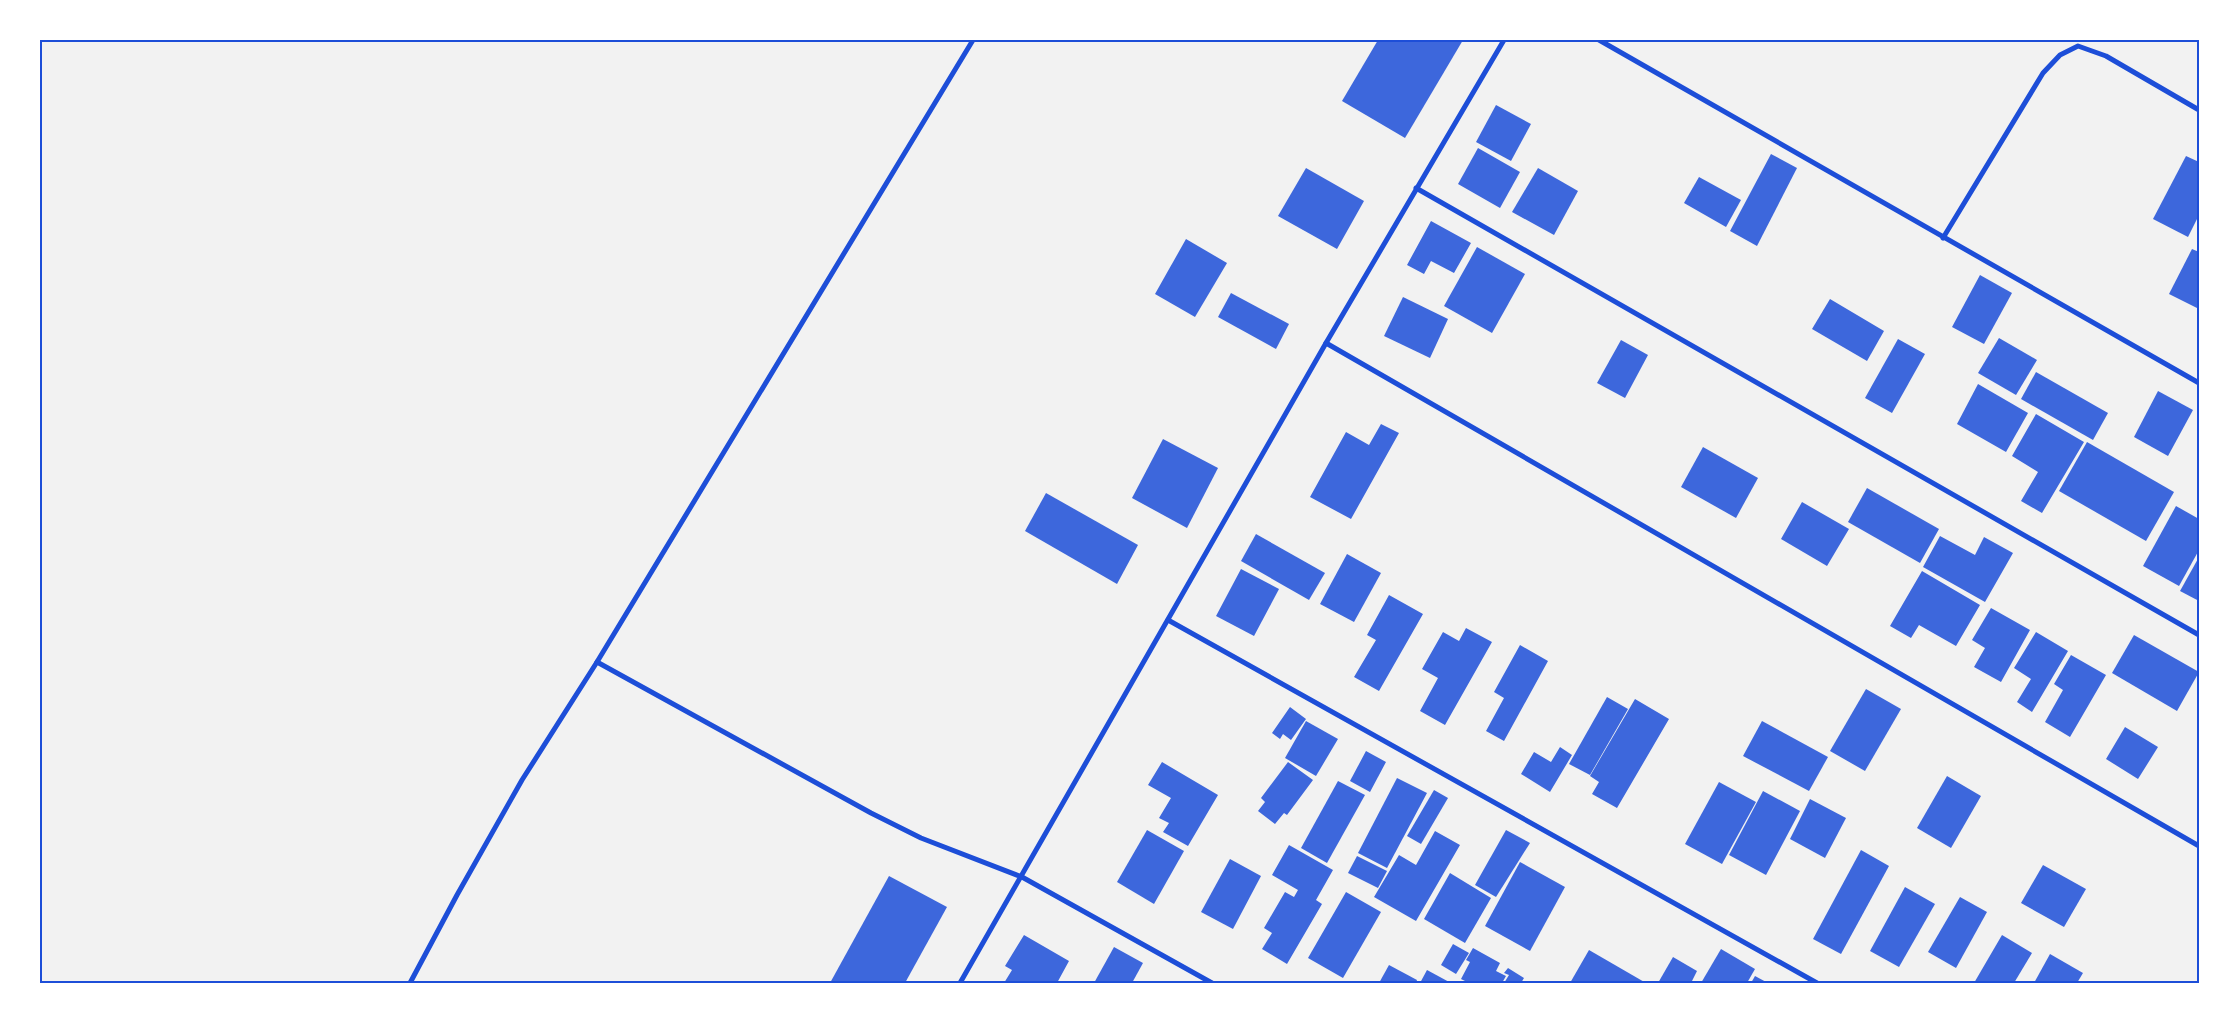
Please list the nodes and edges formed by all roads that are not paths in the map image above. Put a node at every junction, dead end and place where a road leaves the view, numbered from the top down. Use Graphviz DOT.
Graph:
graph roads {
  1 [pos="973,40"];
  2 [pos="1504,40"];
  3 [pos="1599,40"];
  4 [pos="2199,110"];
  5 [pos="1416,188"];
  6 [pos="1943,238"];
  7 [pos="1326,343"];
  8 [pos="2199,383"];
  9 [pos="1168,620"];
  10 [pos="2199,635"];
  11 [pos="597,662"];
  12 [pos="2199,846"];
  13 [pos="1022,877"];
  14 [pos="410,983"];
  15 [pos="960,983"];
  16 [pos="1212,983"];
  17 [pos="1817,983"];
  1 -- 11 [label="street"];
  2 -- 5 [label="street"];
  3 -- 6 [label="street"];
  4 -- 6 [label="street"];
  5 -- 7 [label="street"];
  5 -- 10 [label="street"];
  6 -- 8 [label="street"];
  7 -- 9 [label="street"];
  7 -- 12 [label="street"];
  9 -- 13 [label="street"];
  9 -- 17 [label="street"];
  11 -- 13 [label="street"];
  11 -- 14 [label="street"];
  13 -- 15 [label="street"];
  13 -- 16 [label="street"];
}
